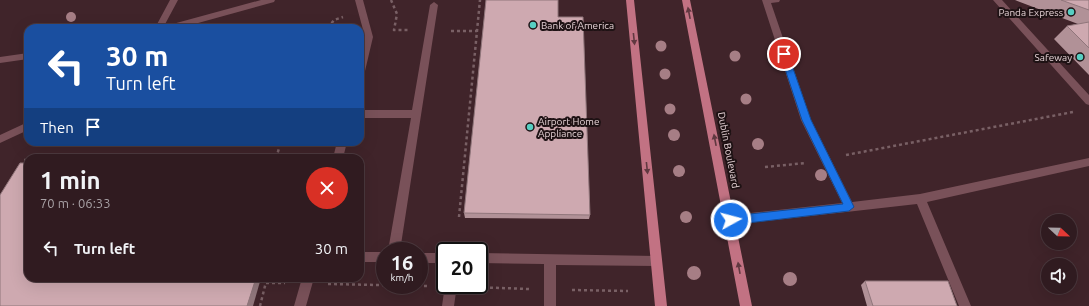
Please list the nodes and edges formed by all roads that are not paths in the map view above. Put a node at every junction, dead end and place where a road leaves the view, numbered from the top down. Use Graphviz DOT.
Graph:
graph roads {
  1 [pos="174,0"];
  2 [pos="271,0"];
  3 [pos="359,0"];
  4 [pos="630,0"];
  5 [pos="686,0"];
  6 [pos="776,0"];
  7 [pos="997,0"];
  8 [pos="434,5"];
  9 [pos="161,24"];
  10 [pos="184,24"];
  11 [pos="364,54"];
  12 [pos="24,57"];
  13 [pos="0,60"];
  14 [pos="1089,101"];
  15 [pos="364,114"];
  16 [pos="416,114"];
  17 [pos="24,128"];
  18 [pos="0,139"];
  19 [pos="1089,162"];
  20 [pos="920,199"];
  21 [pos="849,207"];
  22 [pos="731,220"];
  23 [pos="395,242"];
  24 [pos="364,257"];
  25 [pos="376,257"];
  26 [pos="488,258"];
  27 [pos="550,259"];
  28 [pos="656,261"];
  29 [pos="307,282"];
  30 [pos="450,294"];
  31 [pos="300,306"];
  32 [pos="448,306"];
  33 [pos="550,306"];
  34 [pos="661,306"];
  35 [pos="746,306"];
  36 [pos="965,306"];
  1 -- 9 [label="street"];
  2 -- 10 [label="street"];
  3 -- 11 [label="street"];
  4 -- 28 [label="main road, one-way"];
  22 -- 5 [label="main road, Dublin Boulevard, one-way"];
  6 -- 21 [label="street"];
  7 -- 14 [label="street"];
  8 -- 16 [label="street"];
  12 -- 13 [label="street"];
  15 -- 16 [label="street"];
  16 -- 23 [label="street"];
  17 -- 18 [label="street"];
  19 -- 20 [label="street"];
  20 -- 21 [label="street"];
  20 -- 36 [label="street"];
  21 -- 22 [label="street"];
  35 -- 22 [label="main road, Dublin Boulevard, one-way"];
  24 -- 25 [label="street"];
  26 -- 27 [label="street"];
  27 -- 28 [label="street"];
  27 -- 33 [label="street"];
  28 -- 34 [label="main road"];
  29 -- 31 [label="street"];
  30 -- 32 [label="street"];
}
